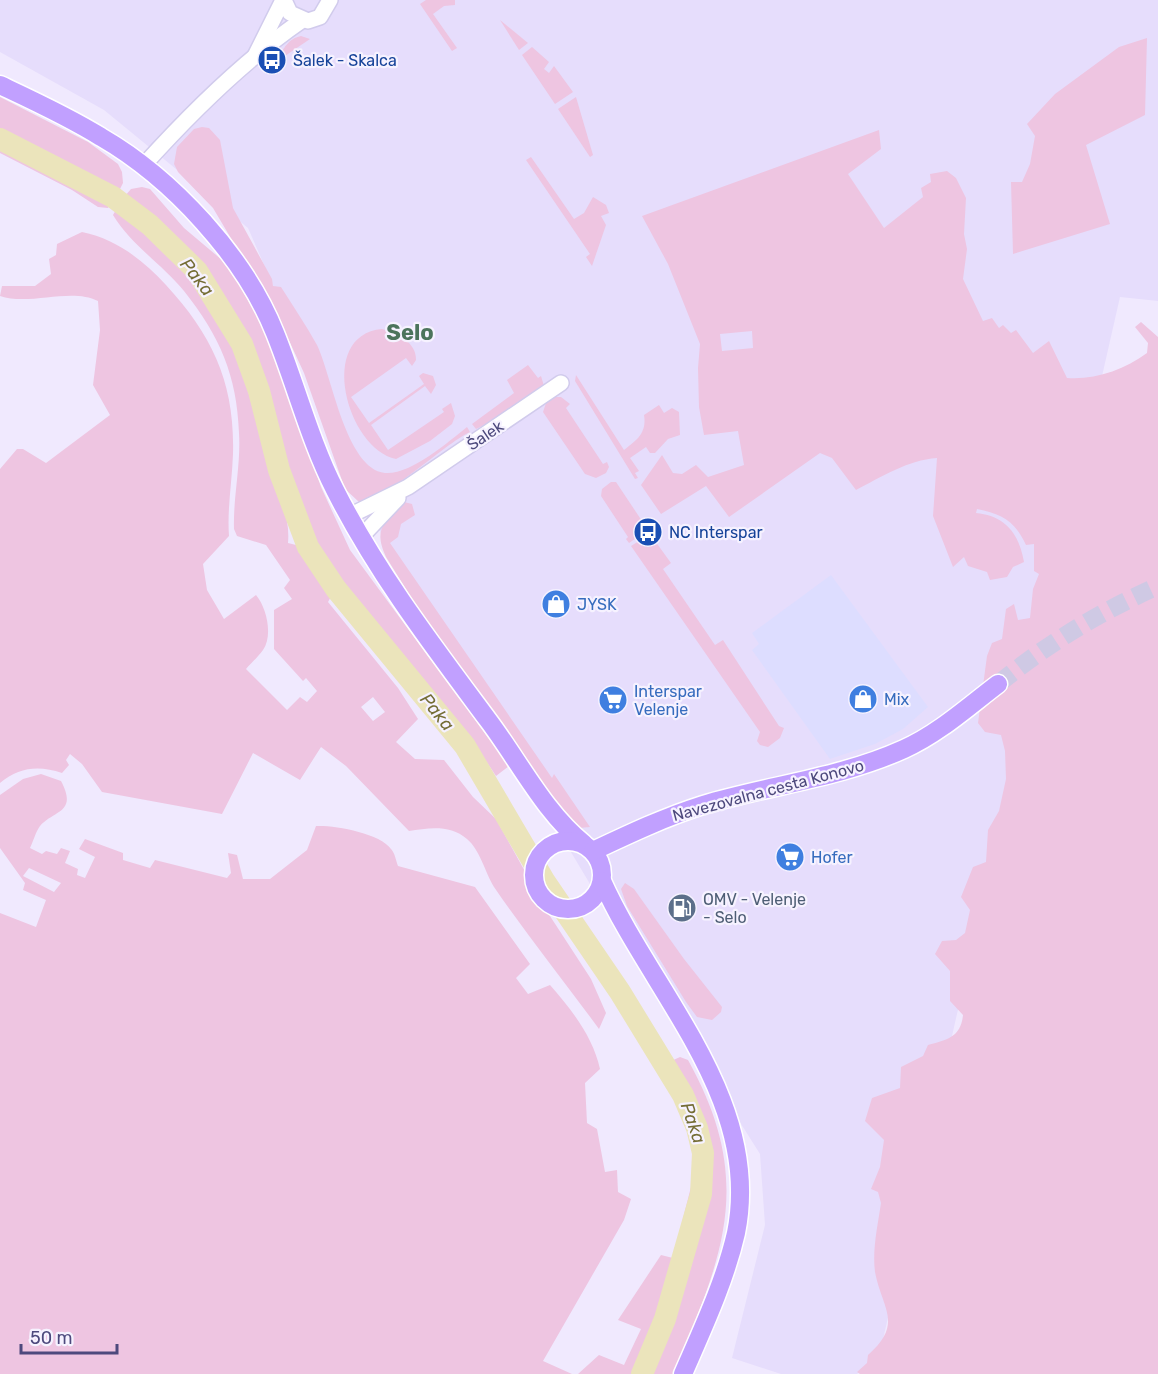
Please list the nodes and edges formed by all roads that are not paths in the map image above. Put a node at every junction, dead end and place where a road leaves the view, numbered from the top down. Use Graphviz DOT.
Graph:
graph roads {
  1 [pos="284,0"];
  2 [pos="331,2"];
  3 [pos="301,21"];
  4 [pos="255,56"];
  5 [pos="0,85"];
  6 [pos="143,166"];
  7 [pos="561,382"];
  8 [pos="408,487"];
  9 [pos="349,516"];
  10 [pos="360,538"];
  11 [pos="998,684"];
  12 [pos="557,820"];
  13 [pos="563,841"];
  14 [pos="589,848"];
  15 [pos="602,881"];
  16 [pos="586,905"];
  17 [pos="621,918"];
  18 [pos="683,1374"];
  1 -- 3 [label="street"];
  1 -- 4 [label="street"];
  2 -- 3 [label="street"];
  3 -- 4 [label="street"];
  4 -- 6 [label="street"];
  5 -- 6 [label="main road"];
  6 -- 9 [label="main road"];
  7 -- 8 [label="street, Šalek"];
  8 -- 9 [label="street"];
  8 -- 10 [label="street"];
  9 -- 10 [label="main road"];
  10 -- 12 [label="main road"];
  11 -- 14 [label="main road, Navezovalna cesta Konovo"];
  12 -- 13 [label="main road"];
  12 -- 14 [label="main road"];
  13 -- 14 [label="main road"];
  13 -- 16 [label="main road"];
  14 -- 15 [label="main road"];
  15 -- 16 [label="main road"];
  15 -- 17 [label="main road"];
  16 -- 17 [label="main road"];
  17 -- 18 [label="main road"];
}
